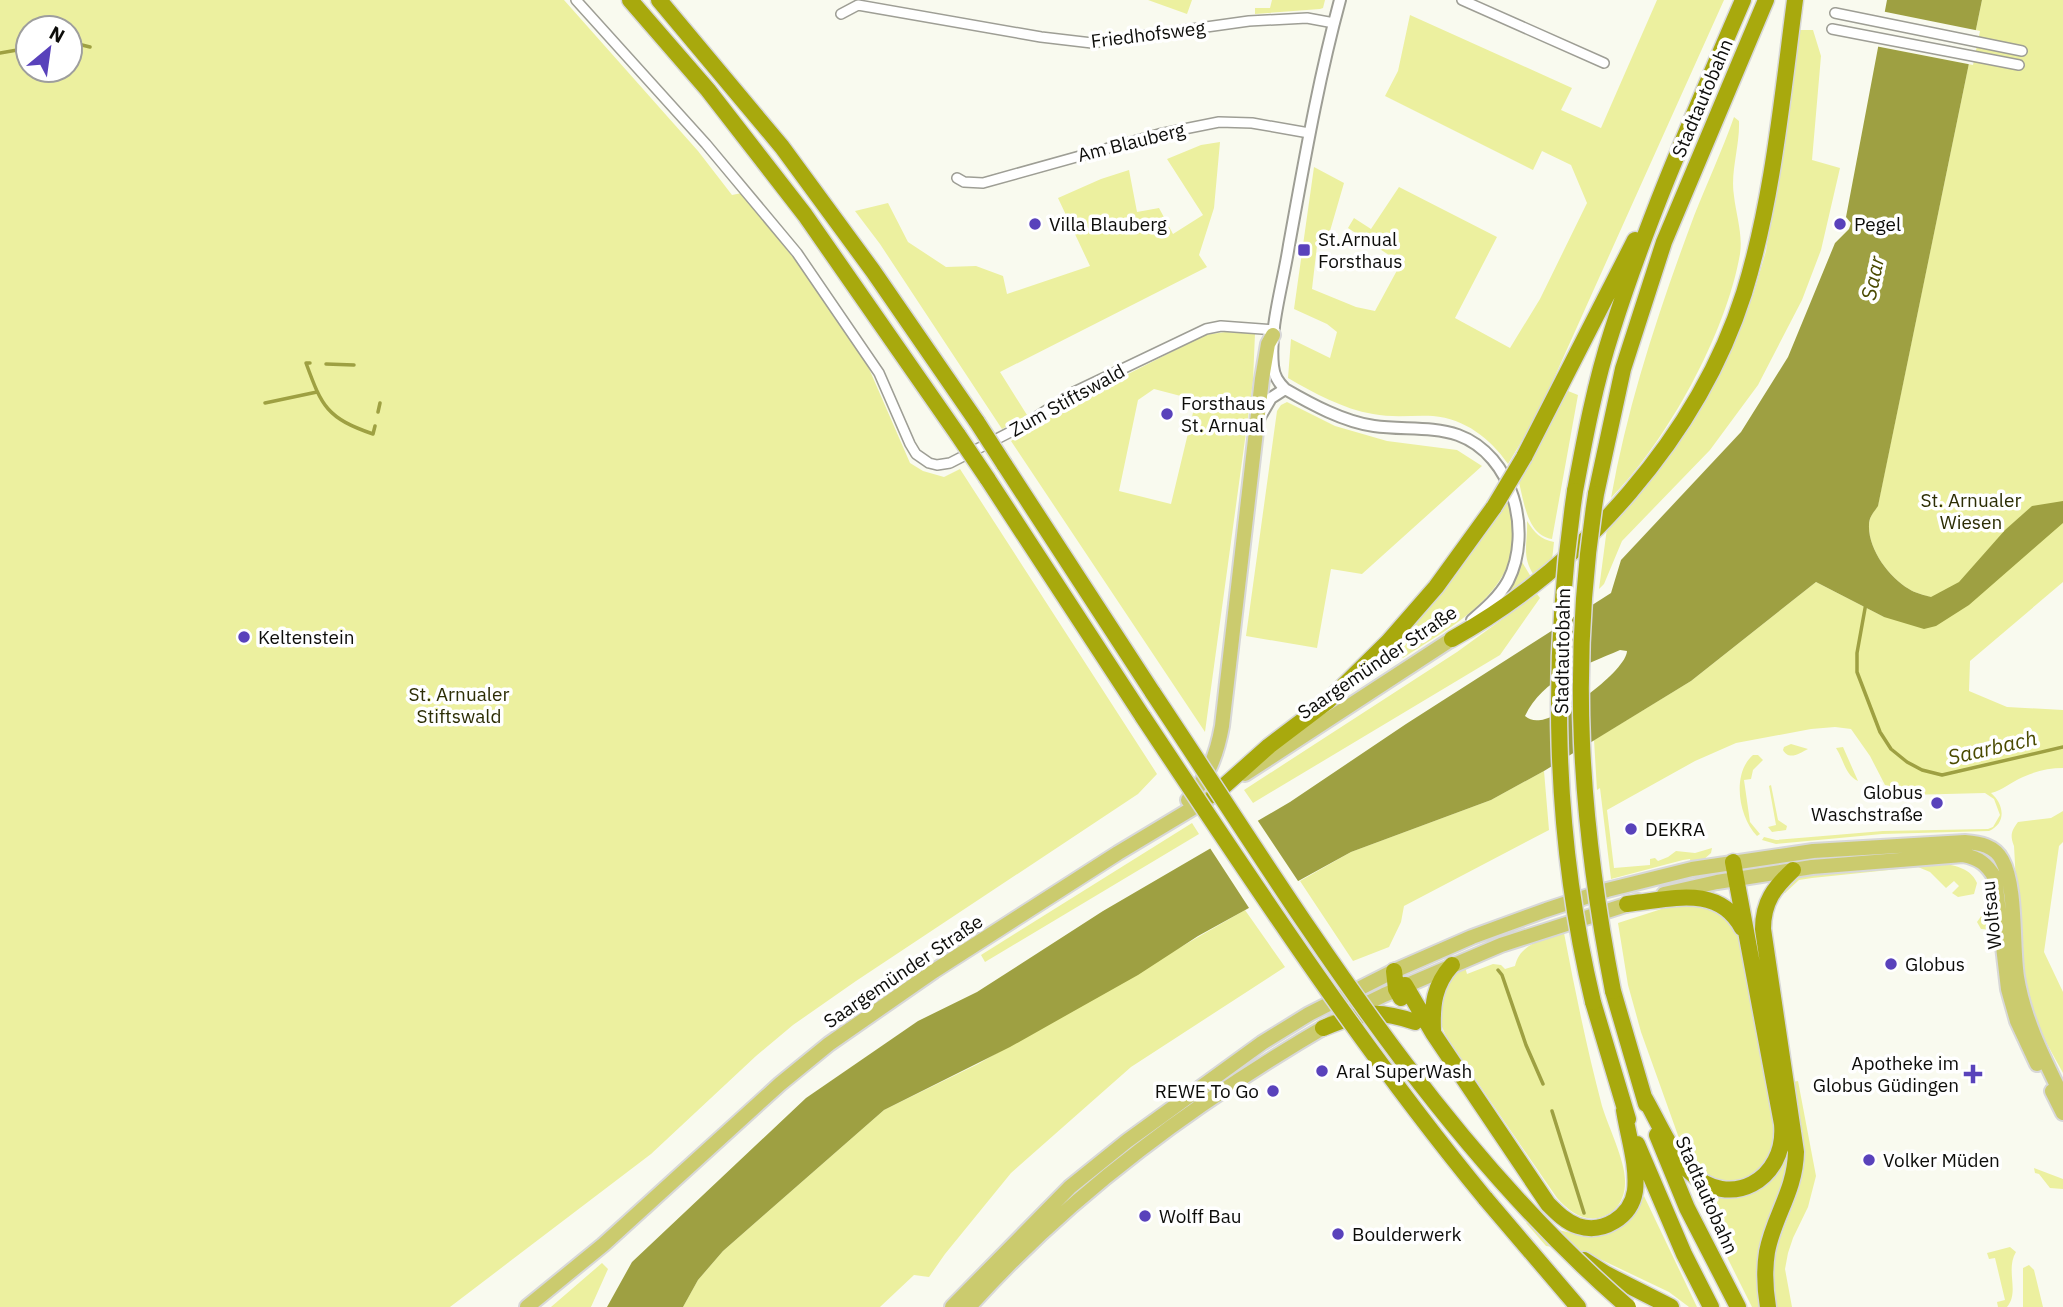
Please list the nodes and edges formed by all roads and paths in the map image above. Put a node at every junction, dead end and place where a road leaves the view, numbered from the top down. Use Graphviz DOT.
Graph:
graph roads {
  1 [pos="576,0"];
  2 [pos="630,0"];
  3 [pos="659,0"];
  4 [pos="1340,0"];
  5 [pos="1462,0"];
  6 [pos="1743,0"];
  7 [pos="1766,0"];
  8 [pos="1795,0"];
  9 [pos="1835,13"];
  10 [pos="841,14"];
  11 [pos="1334,23"];
  12 [pos="1832,29"];
  13 [pos="2022,51"];
  14 [pos="1604,63"];
  15 [pos="2019,65"];
  16 [pos="1309,132"];
  17 [pos="957,178"];
  18 [pos="1660,195"];
  19 [pos="1273,332"];
  20 [pos="1285,389"];
  21 [pos="1259,419"];
  22 [pos="1452,639"];
  23 [pos="1214,794"];
  24 [pos="1118,853"];
  25 [pos="1739,869"];
  26 [pos="1793,870"];
  27 [pos="1627,904"];
  28 [pos="1746,936"];
  29 [pos="1452,965"];
  30 [pos="1394,971"];
  31 [pos="1401,987"];
  32 [pos="1415,1022"];
  33 [pos="1777,1027"];
  34 [pos="1323,1028"];
  35 [pos="1433,1033"];
  36 [pos="2043,1056"];
  37 [pos="2063,1084"];
  38 [pos="1644,1097"];
  39 [pos="2063,1098"];
  40 [pos="1624,1110"];
  41 [pos="2063,1113"];
  42 [pos="527,1307"];
  43 [pos="952,1307"];
  44 [pos="969,1307"];
  45 [pos="1578,1307"];
  46 [pos="1628,1307"];
  47 [pos="1671,1307"];
  48 [pos="1711,1307"];
  49 [pos="1738,1307"];
  50 [pos="1768,1307"];
  1 -- 19 [label="street, Zum Stiftswald"];
  2 -- 45 [label="highway, bridge"];
  3 -- 46 [label="highway, bridge"];
  4 -- 11 [label="street"];
  5 -- 14 [label="street"];
  6 -- 18 [label="highway, Stadtautobahn"];
  7 -- 38 [label="highway, Stadtautobahn, bridge"];
  8 -- 22 [label="highway"];
  9 -- 13 [label="street"];
  10 -- 11 [label="street, Friedhofsweg"];
  11 -- 16 [label="street"];
  12 -- 15 [label="street"];
  16 -- 17 [label="street, Am Blauberg"];
  16 -- 19 [label="street"];
  18 -- 23 [label="highway, bridge"];
  18 -- 40 [label="highway, Stadtautobahn, bridge"];
  19 -- 20 [label="street"];
  19 -- 21 [label="main road"];
  20 -- 21 [label="street"];
  20 -- 22 [label="street, Saargemünder Straße"];
  21 -- 24 [label="main road"];
  22 -- 23 [label="main road, Saargemünder Straße"];
  23 -- 24 [label="main road, Saargemünder Straße"];
  24 -- 42 [label="main road, Saargemünder Straße"];
  25 -- 26 [label="main road, Wolfsau"];
  25 -- 27 [label="main road"];
  25 -- 28 [label="highway"];
  25 -- 30 [label="main road"];
  25 -- 33 [label="highway"];
  25 -- 36 [label="main road, Wolfsau"];
  26 -- 33 [label="highway"];
  26 -- 41 [label="main road, Wolfsau"];
  27 -- 28 [label="highway"];
  27 -- 29 [label="main road"];
  28 -- 38 [label="highway"];
  29 -- 31 [label="main road"];
  29 -- 35 [label="highway"];
  30 -- 31 [label="highway"];
  30 -- 43 [label="main road"];
  31 -- 32 [label="highway"];
  31 -- 34 [label="main road"];
  31 -- 35 [label="highway"];
  32 -- 34 [label="highway"];
  32 -- 47 [label="highway"];
  33 -- 50 [label="highway"];
  34 -- 44 [label="main road"];
  35 -- 40 [label="highway"];
  36 -- 37 [label="street"];
  36 -- 39 [label="main road, Wolfsau"];
  38 -- 49 [label="highway, Stadtautobahn"];
  40 -- 48 [label="highway, Stadtautobahn"];
}
